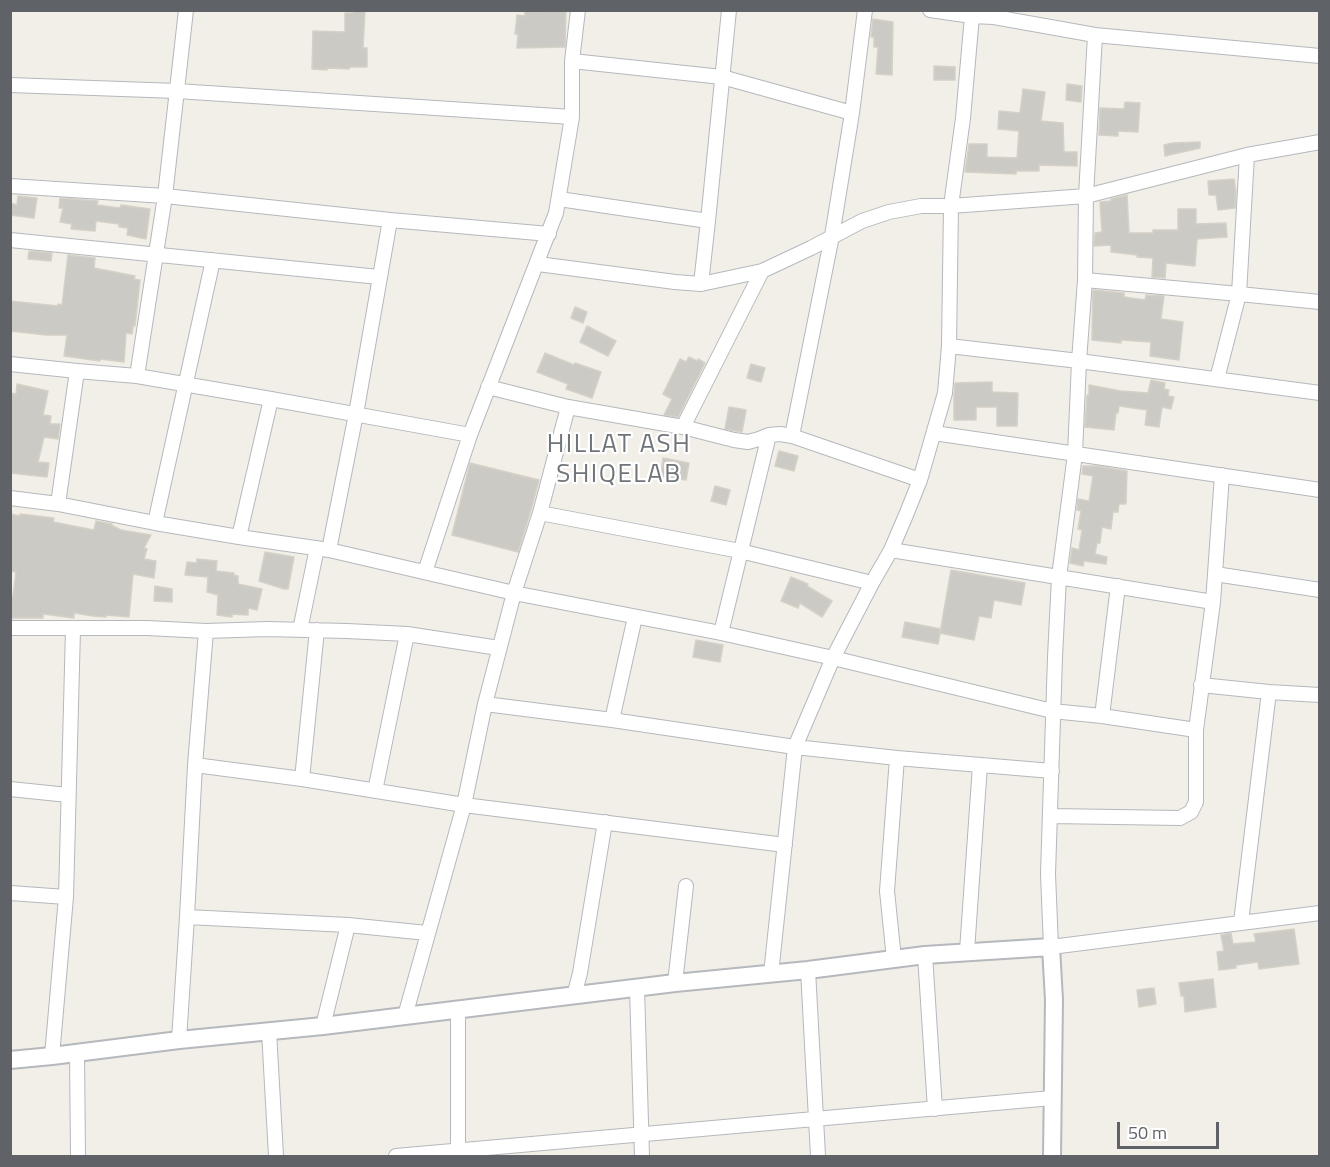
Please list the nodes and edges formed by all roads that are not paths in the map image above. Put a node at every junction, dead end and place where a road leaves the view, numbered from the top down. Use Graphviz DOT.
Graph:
graph roads {
  1 [pos="186,10"];
  2 [pos="578,10"];
  3 [pos="729,10"];
  4 [pos="865,10"];
  5 [pos="930,10"];
  6 [pos="994,14"];
  7 [pos="972,16"];
  8 [pos="1095,35"];
  9 [pos="1320,56"];
  10 [pos="572,61"];
  11 [pos="722,77"];
  12 [pos="10,85"];
  13 [pos="177,91"];
  14 [pos="852,113"];
  15 [pos="572,117"];
  16 [pos="1320,142"];
  17 [pos="1247,155"];
  18 [pos="10,186"];
  19 [pos="165,196"];
  20 [pos="1086,196"];
  21 [pos="559,199"];
  22 [pos="951,206"];
  23 [pos="390,220"];
  24 [pos="708,222"];
  25 [pos="549,234"];
  26 [pos="832,236"];
  27 [pos="10,240"];
  28 [pos="157,255"];
  29 [pos="213,260"];
  30 [pos="538,264"];
  31 [pos="762,271"];
  32 [pos="379,277"];
  33 [pos="1085,280"];
  34 [pos="701,284"];
  35 [pos="1239,294"];
  36 [pos="1320,302"];
  37 [pos="949,346"];
  38 [pos="1079,361"];
  39 [pos="10,364"];
  40 [pos="76,371"];
  41 [pos="137,376"];
  42 [pos="1217,379"];
  43 [pos="186,384"];
  44 [pos="488,387"];
  45 [pos="1320,393"];
  46 [pos="271,399"];
  47 [pos="568,407"];
  48 [pos="356,414"];
  49 [pos="683,427"];
  50 [pos="934,433"];
  51 [pos="470,435"];
  52 [pos="769,435"];
  53 [pos="792,436"];
  54 [pos="1075,454"];
  55 [pos="1222,475"];
  56 [pos="920,480"];
  57 [pos="1320,490"];
  58 [pos="10,498"];
  59 [pos="58,504"];
  60 [pos="540,513"];
  61 [pos="155,524"];
  62 [pos="238,537"];
  63 [pos="323,549"];
  64 [pos="891,550"];
  65 [pos="740,551"];
  66 [pos="425,572"];
  67 [pos="1215,574"];
  68 [pos="1059,577"];
  69 [pos="872,583"];
  70 [pos="1118,586"];
  71 [pos="1320,590"];
  72 [pos="513,593"];
  73 [pos="1213,602"];
  74 [pos="636,617"];
  75 [pos="10,628"];
  76 [pos="73,629"];
  77 [pos="300,630"];
  78 [pos="317,630"];
  79 [pos="206,631"];
  80 [pos="721,633"];
  81 [pos="407,634"];
  82 [pos="500,648"];
  83 [pos="833,658"];
  84 [pos="1201,685"];
  85 [pos="1269,692"];
  86 [pos="1320,695"];
  87 [pos="485,704"];
  88 [pos="1052,711"];
  89 [pos="1102,716"];
  90 [pos="612,720"];
  91 [pos="1196,730"];
  92 [pos="795,747"];
  93 [pos="897,758"];
  94 [pos="195,765"];
  95 [pos="980,765"];
  96 [pos="1052,771"];
  97 [pos="302,779"];
  98 [pos="10,789"];
  99 [pos="375,790"];
  100 [pos="68,795"];
  101 [pos="464,805"];
  102 [pos="1051,816"];
  103 [pos="605,822"];
  104 [pos="785,845"];
  105 [pos="686,886"];
  106 [pos="10,893"];
  107 [pos="66,897"];
  108 [pos="1320,913"];
  109 [pos="188,917"];
  110 [pos="1241,922"];
  111 [pos="348,925"];
  112 [pos="427,933"];
  113 [pos="1052,947"];
  114 [pos="967,951"];
  115 [pos="925,955"];
  116 [pos="894,959"];
  117 [pos="808,970"];
  118 [pos="771,974"];
  119 [pos="675,983"];
  120 [pos="637,988"];
  121 [pos="574,996"];
  122 [pos="458,1009"];
  123 [pos="405,1016"];
  124 [pos="323,1026"];
  125 [pos="269,1031"];
  126 [pos="179,1040"];
  127 [pos="77,1053"];
  128 [pos="52,1056"];
  129 [pos="10,1060"];
  130 [pos="1052,1098"];
  131 [pos="935,1109"];
  132 [pos="817,1119"];
  133 [pos="641,1134"];
  134 [pos="458,1154"];
  135 [pos="78,1156"];
  136 [pos="276,1156"];
  137 [pos="396,1156"];
  138 [pos="642,1156"];
  139 [pos="818,1156"];
  140 [pos="1052,1156"];
  1 -- 13 [label="street"];
  2 -- 10 [label="street"];
  3 -- 11 [label="street"];
  4 -- 14 [label="street"];
  5 -- 7 [label="street"];
  6 -- 7 [label="street"];
  6 -- 8 [label="street"];
  7 -- 22 [label="street"];
  8 -- 9 [label="street"];
  8 -- 20 [label="street"];
  10 -- 11 [label="street"];
  10 -- 15 [label="street"];
  11 -- 14 [label="street"];
  11 -- 24 [label="street"];
  12 -- 13 [label="street"];
  13 -- 15 [label="street"];
  13 -- 19 [label="street"];
  14 -- 26 [label="street"];
  15 -- 21 [label="street"];
  16 -- 17 [label="street"];
  17 -- 20 [label="street"];
  17 -- 35 [label="street"];
  18 -- 19 [label="street"];
  19 -- 23 [label="street"];
  19 -- 28 [label="street"];
  20 -- 22 [label="street"];
  20 -- 33 [label="street"];
  21 -- 24 [label="street"];
  21 -- 25 [label="street"];
  22 -- 26 [label="street"];
  22 -- 37 [label="street"];
  23 -- 25 [label="street"];
  23 -- 32 [label="street"];
  24 -- 34 [label="street"];
  25 -- 30 [label="street"];
  26 -- 31 [label="street"];
  26 -- 53 [label="street"];
  27 -- 28 [label="street"];
  28 -- 29 [label="street"];
  28 -- 41 [label="street"];
  29 -- 32 [label="street"];
  29 -- 43 [label="street"];
  30 -- 34 [label="street"];
  30 -- 44 [label="street"];
  31 -- 34 [label="street"];
  31 -- 49 [label="street"];
  32 -- 48 [label="street"];
  33 -- 35 [label="street"];
  33 -- 38 [label="street"];
  35 -- 36 [label="street"];
  35 -- 42 [label="street"];
  37 -- 38 [label="street"];
  37 -- 50 [label="street"];
  38 -- 42 [label="street"];
  38 -- 54 [label="street"];
  39 -- 40 [label="street"];
  40 -- 41 [label="street"];
  40 -- 59 [label="street"];
  41 -- 43 [label="street"];
  42 -- 45 [label="street"];
  43 -- 46 [label="street"];
  43 -- 61 [label="street"];
  44 -- 47 [label="street"];
  44 -- 51 [label="street"];
  46 -- 48 [label="street"];
  46 -- 62 [label="street"];
  47 -- 49 [label="street"];
  47 -- 60 [label="street"];
  48 -- 51 [label="street"];
  48 -- 63 [label="street"];
  49 -- 52 [label="street"];
  50 -- 54 [label="street"];
  50 -- 56 [label="street"];
  51 -- 66 [label="street"];
  52 -- 53 [label="street"];
  52 -- 65 [label="street"];
  53 -- 56 [label="street"];
  54 -- 55 [label="street"];
  54 -- 68 [label="street"];
  55 -- 57 [label="street"];
  55 -- 67 [label="street"];
  56 -- 64 [label="street"];
  58 -- 59 [label="street"];
  59 -- 61 [label="street"];
  60 -- 65 [label="street"];
  60 -- 72 [label="street"];
  61 -- 62 [label="street"];
  62 -- 63 [label="street"];
  63 -- 66 [label="street"];
  63 -- 77 [label="street"];
  64 -- 68 [label="street"];
  64 -- 69 [label="street"];
  65 -- 69 [label="street"];
  65 -- 80 [label="street"];
  66 -- 72 [label="street"];
  67 -- 71 [label="street"];
  67 -- 73 [label="street"];
  68 -- 70 [label="street"];
  68 -- 88 [label="street"];
  69 -- 83 [label="street"];
  70 -- 73 [label="street"];
  70 -- 89 [label="street"];
  72 -- 74 [label="street"];
  72 -- 82 [label="street"];
  73 -- 84 [label="street"];
  74 -- 80 [label="street"];
  74 -- 90 [label="street"];
  75 -- 76 [label="street"];
  76 -- 79 [label="street"];
  76 -- 100 [label="street"];
  77 -- 78 [label="street"];
  77 -- 79 [label="street"];
  78 -- 81 [label="street"];
  78 -- 97 [label="street"];
  79 -- 94 [label="street"];
  80 -- 83 [label="street"];
  81 -- 82 [label="street"];
  81 -- 99 [label="street"];
  82 -- 87 [label="street"];
  83 -- 88 [label="street"];
  83 -- 92 [label="street"];
  84 -- 85 [label="street"];
  84 -- 91 [label="street"];
  85 -- 86 [label="street"];
  85 -- 110 [label="street"];
  87 -- 90 [label="street"];
  87 -- 101 [label="street"];
  88 -- 89 [label="street"];
  88 -- 96 [label="street"];
  89 -- 91 [label="street"];
  90 -- 92 [label="street"];
  91 -- 102 [label="street"];
  92 -- 93 [label="street"];
  92 -- 104 [label="street"];
  93 -- 95 [label="street"];
  93 -- 116 [label="street"];
  94 -- 97 [label="street"];
  94 -- 109 [label="street"];
  95 -- 96 [label="street"];
  95 -- 114 [label="street"];
  96 -- 102 [label="street"];
  97 -- 99 [label="street"];
  98 -- 100 [label="street"];
  99 -- 101 [label="street"];
  100 -- 107 [label="street"];
  101 -- 103 [label="street"];
  101 -- 112 [label="street"];
  102 -- 113 [label="street"];
  103 -- 104 [label="street"];
  103 -- 121 [label="street"];
  104 -- 118 [label="street"];
  105 -- 119 [label="street"];
  106 -- 107 [label="street"];
  107 -- 128 [label="street"];
  108 -- 110 [label="street"];
  109 -- 111 [label="street"];
  109 -- 126 [label="street"];
  110 -- 113 [label="street"];
  111 -- 112 [label="street"];
  111 -- 124 [label="street"];
  112 -- 123 [label="street"];
  113 -- 114 [label="street"];
  113 -- 130 [label="street"];
  114 -- 115 [label="street"];
  115 -- 116 [label="street"];
  115 -- 131 [label="street"];
  116 -- 117 [label="street"];
  117 -- 118 [label="street"];
  117 -- 132 [label="street"];
  118 -- 119 [label="street"];
  119 -- 120 [label="street"];
  120 -- 121 [label="street"];
  120 -- 133 [label="street"];
  121 -- 122 [label="street"];
  122 -- 123 [label="street"];
  122 -- 134 [label="street"];
  123 -- 124 [label="street"];
  124 -- 125 [label="street"];
  125 -- 126 [label="street"];
  125 -- 136 [label="street"];
  126 -- 127 [label="street"];
  127 -- 128 [label="street"];
  127 -- 135 [label="street"];
  128 -- 129 [label="street"];
  130 -- 131 [label="street"];
  130 -- 140 [label="street"];
  131 -- 132 [label="street"];
  132 -- 133 [label="street"];
  132 -- 139 [label="street"];
  133 -- 134 [label="street"];
  133 -- 138 [label="street"];
  134 -- 137 [label="street"];
}
